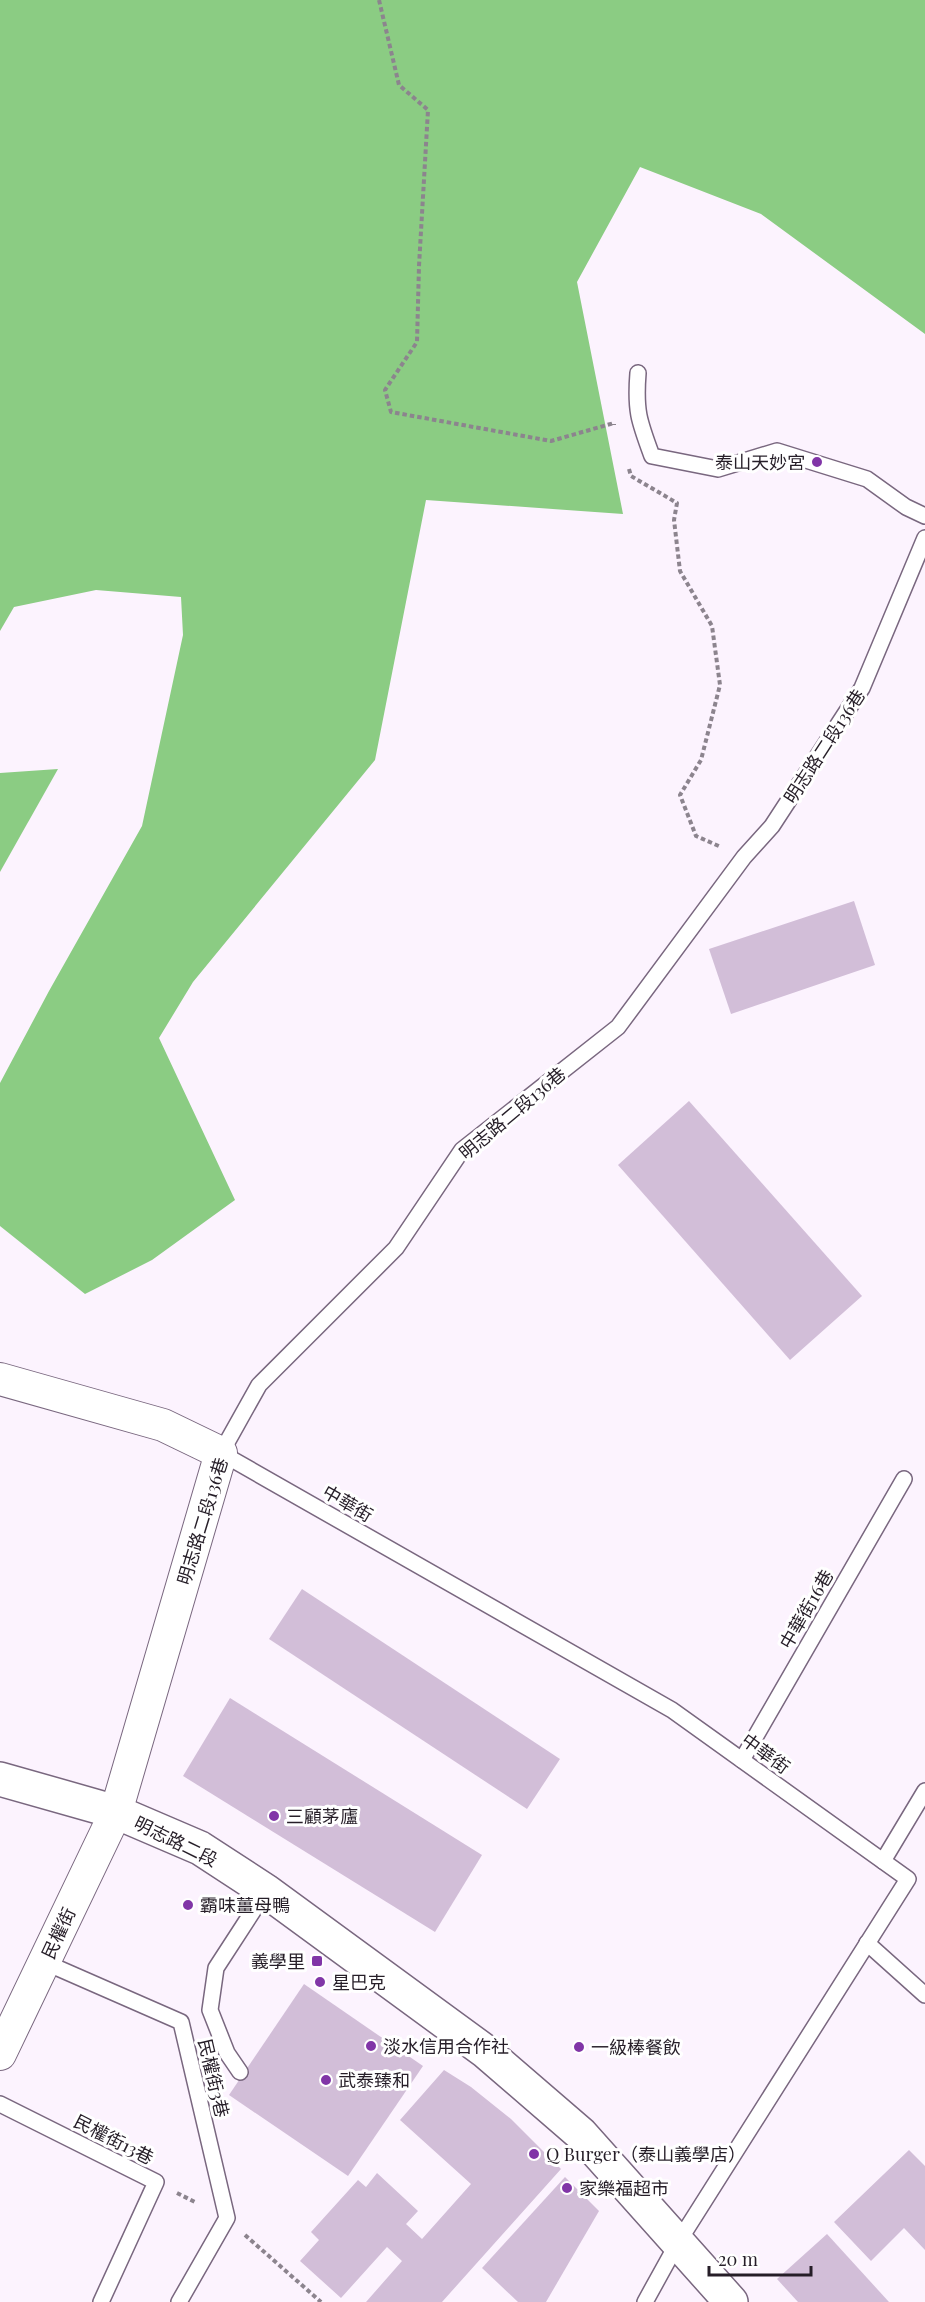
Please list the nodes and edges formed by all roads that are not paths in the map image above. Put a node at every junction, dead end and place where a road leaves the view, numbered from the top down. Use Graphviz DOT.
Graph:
graph roads {
  1 [pos="638,373"];
  2 [pos="925,516"];
  3 [pos="925,538"];
  4 [pos="0,1379"];
  5 [pos="221,1453"];
  6 [pos="904,1479"];
  7 [pos="742,1760"];
  8 [pos="0,1779"];
  9 [pos="925,1791"];
  10 [pos="116,1812"];
  11 [pos="883,1861"];
  12 [pos="266,1892"];
  13 [pos="867,1943"];
  14 [pos="44,1962"];
  15 [pos="925,1995"];
  16 [pos="0,2054"];
  17 [pos="240,2072"];
  18 [pos="0,2104"];
  19 [pos="678,2244"];
  20 [pos="101,2302"];
  21 [pos="179,2302"];
  22 [pos="645,2302"];
  23 [pos="731,2302"];
  1 -- 2 [label="lane"];
  3 -- 5 [label="lane, 明志路二段136巷"];
  4 -- 5 [label="street"];
  5 -- 7 [label="lane, 中華街"];
  5 -- 10 [label="street, 明志路二段136巷"];
  6 -- 7 [label="lane, 中華街16巷"];
  7 -- 11 [label="lane, 中華街"];
  8 -- 10 [label="main road, 明志路二段"];
  9 -- 11 [label="lane"];
  10 -- 12 [label="main road, 明志路二段"];
  10 -- 14 [label="street, 民權街"];
  11 -- 13 [label="lane, 中華街"];
  12 -- 17 [label="lane"];
  12 -- 19 [label="main road, 明志路二段"];
  13 -- 15 [label="lane"];
  13 -- 19 [label="lane, 中華街"];
  14 -- 16 [label="street, 民權街"];
  14 -- 21 [label="lane, 民權街3巷"];
  18 -- 20 [label="lane, 民權街13巷"];
  19 -- 22 [label="lane, 中華街"];
  19 -- 23 [label="main road, 明志路二段"];
}
